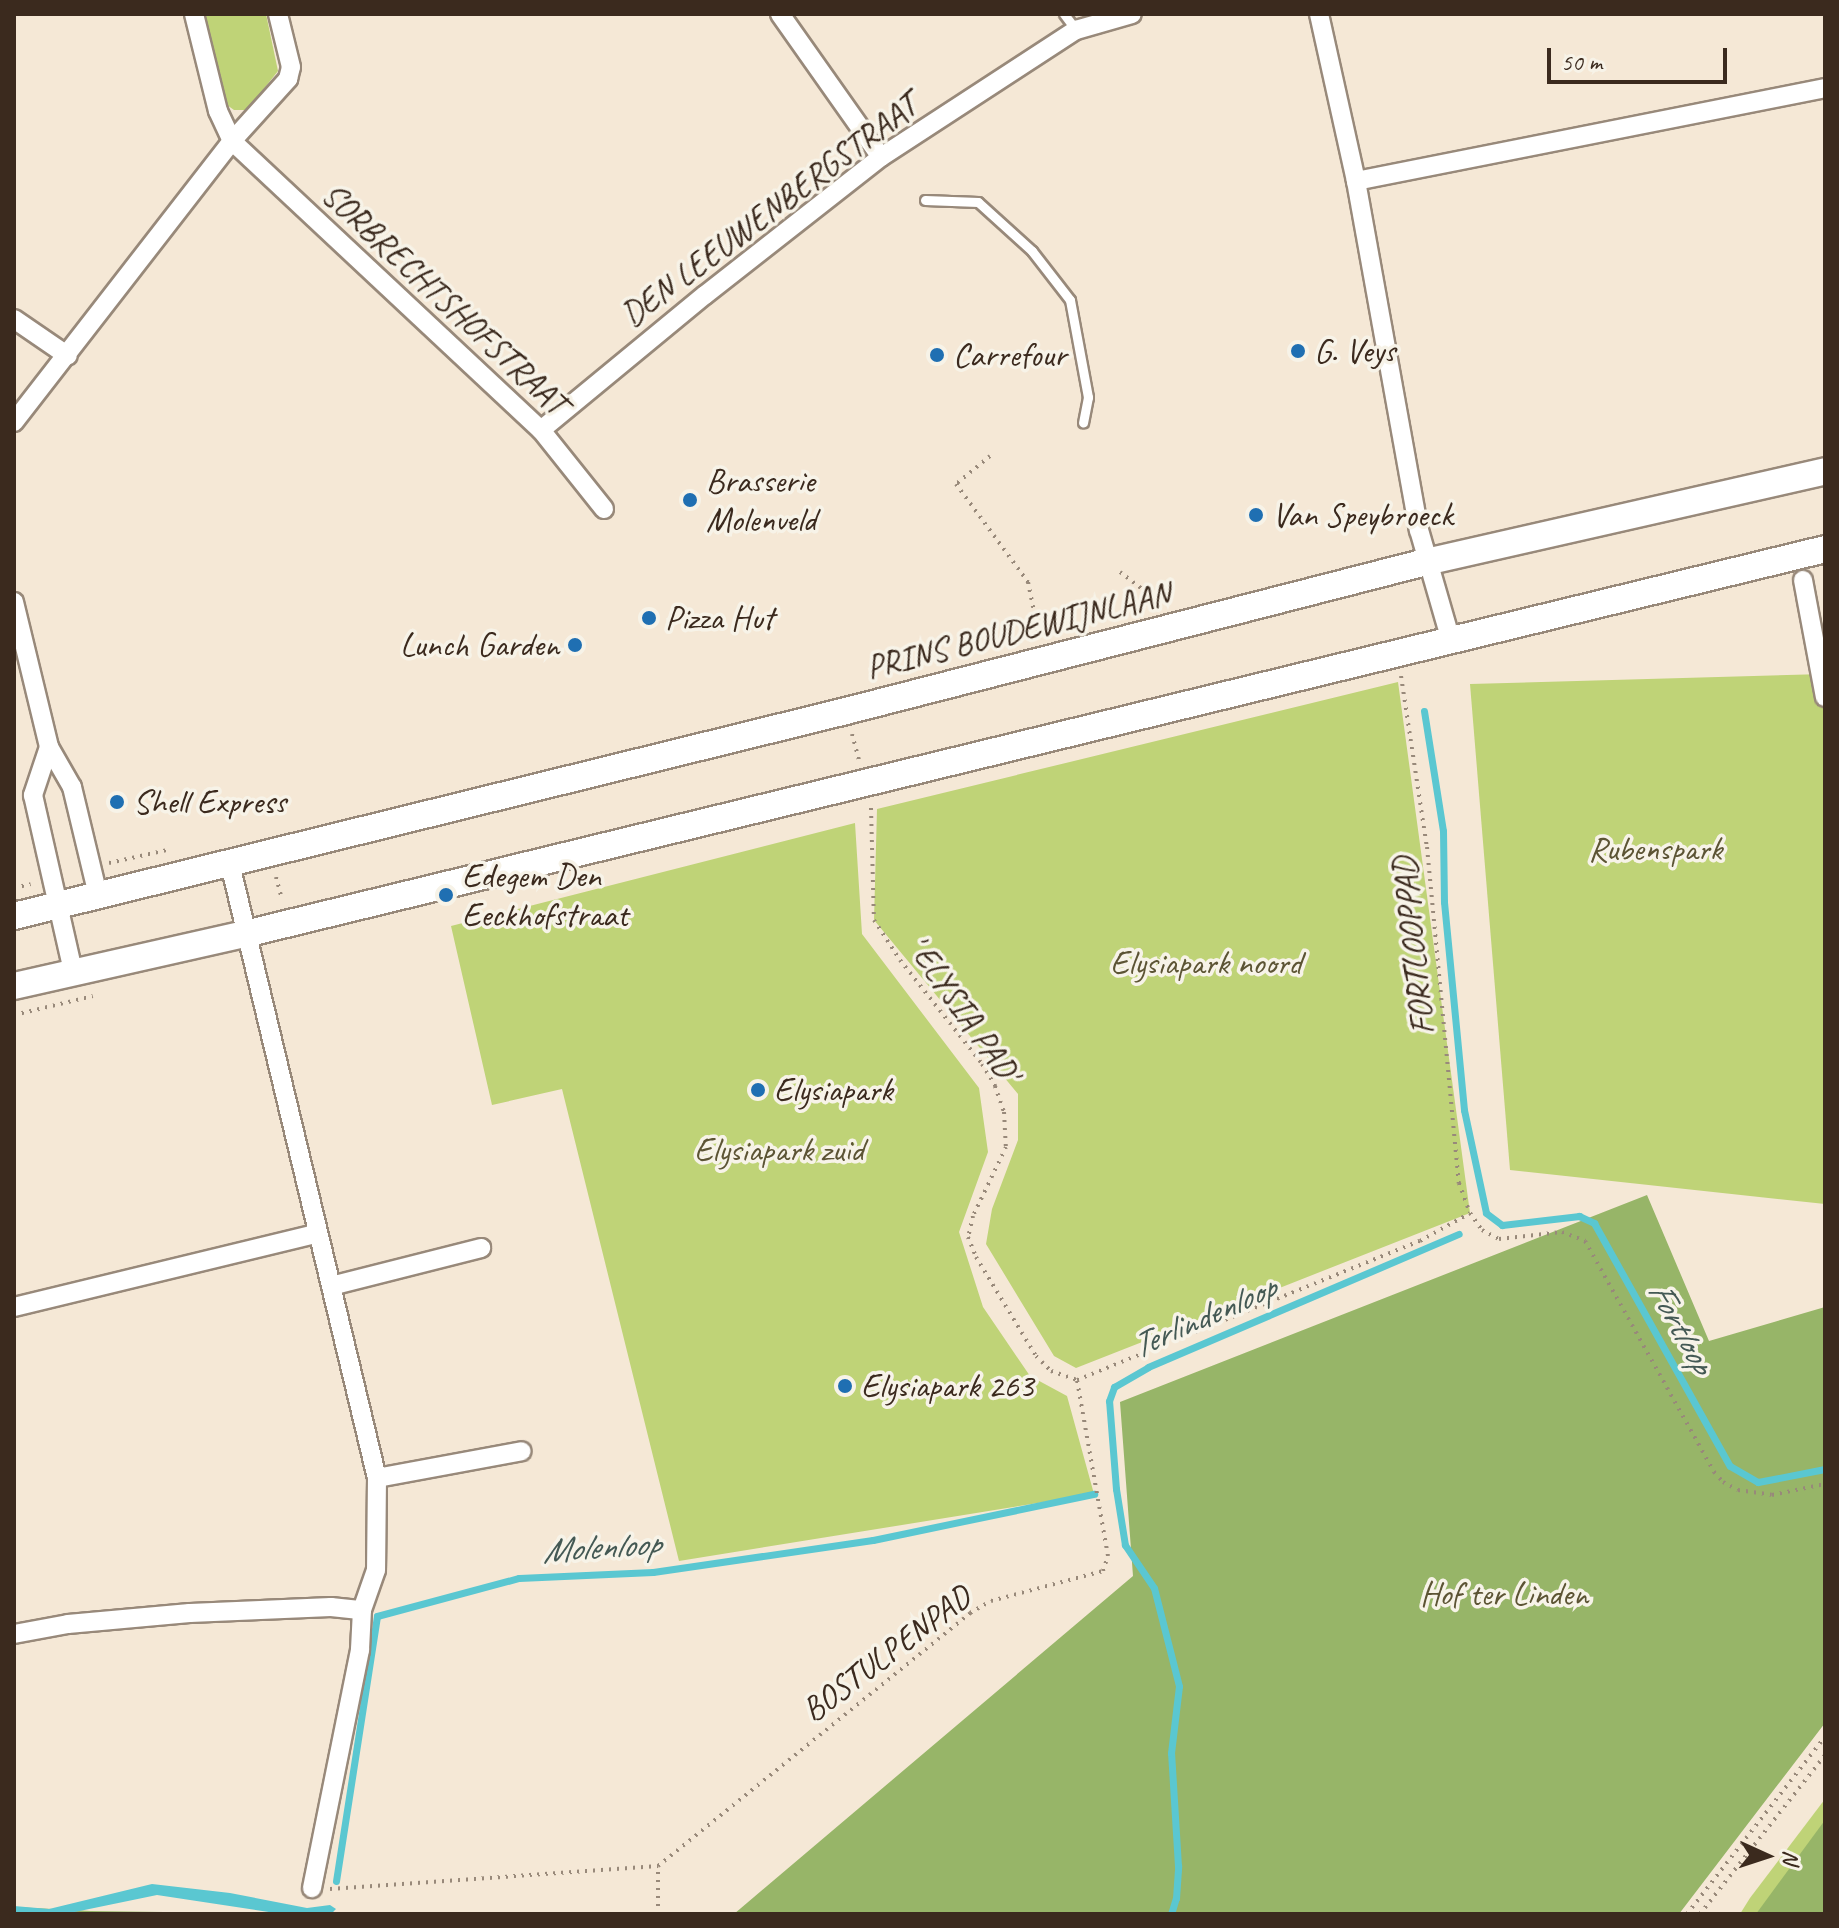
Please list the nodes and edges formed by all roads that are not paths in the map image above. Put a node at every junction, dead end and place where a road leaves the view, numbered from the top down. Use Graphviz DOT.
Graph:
graph roads {
  1 [pos="194,14"];
  2 [pos="278,14"];
  3 [pos="780,14"];
  4 [pos="1064,14"];
  5 [pos="1132,14"];
  6 [pos="1319,14"];
  7 [pos="1076,30"];
  8 [pos="1825,88"];
  9 [pos="232,141"];
  10 [pos="881,157"];
  11 [pos="1356,181"];
  12 [pos="925,200"];
  13 [pos="14,319"];
  14 [pos="68,356"];
  15 [pos="14,422"];
  16 [pos="1083,423"];
  17 [pos="541,430"];
  18 [pos="1825,471"];
  19 [pos="604,509"];
  20 [pos="1825,549"];
  21 [pos="1426,562"];
  22 [pos="1803,580"];
  23 [pos="14,602"];
  24 [pos="1451,641"];
  25 [pos="1825,697"];
  26 [pos="49,747"];
  27 [pos="230,864"];
  28 [pos="98,895"];
  29 [pos="55,897"];
  30 [pos="14,916"];
  31 [pos="249,933"];
  32 [pos="73,971"];
  33 [pos="14,986"];
  34 [pos="316,1234"];
  35 [pos="481,1248"];
  36 [pos="331,1286"];
  37 [pos="14,1307"];
  38 [pos="522,1451"];
  39 [pos="377,1478"];
  40 [pos="362,1610"];
  41 [pos="14,1634"];
  42 [pos="312,1888"];
  1 -- 9 [label="street"];
  2 -- 9 [label="street"];
  3 -- 10 [label="street"];
  4 -- 7 [label="lane"];
  5 -- 7 [label="street, DEN LEEUWENBERGSTRAAT"];
  6 -- 11 [label="street"];
  7 -- 10 [label="street, DEN LEEUWENBERGSTRAAT"];
  8 -- 11 [label="street"];
  9 -- 14 [label="street"];
  9 -- 17 [label="street, SORBRECHTSHOFSTRAAT"];
  10 -- 17 [label="street, DEN LEEUWENBERGSTRAAT"];
  11 -- 21 [label="street"];
  12 -- 16 [label="lane"];
  13 -- 14 [label="street"];
  14 -- 15 [label="street"];
  17 -- 19 [label="street, SORBRECHTSHOFSTRAAT"];
  18 -- 21 [label="main road, PRINS BOUDEWIJNLAAN"];
  20 -- 24 [label="main road"];
  21 -- 24 [label="street"];
  21 -- 27 [label="main road, PRINS BOUDEWIJNLAAN"];
  22 -- 25 [label="street"];
  23 -- 26 [label="street"];
  24 -- 31 [label="main road"];
  26 -- 28 [label="street"];
  26 -- 29 [label="street"];
  27 -- 28 [label="main road, PRINS BOUDEWIJNLAAN"];
  27 -- 31 [label="street"];
  28 -- 29 [label="main road, PRINS BOUDEWIJNLAAN"];
  29 -- 30 [label="main road, PRINS BOUDEWIJNLAAN"];
  29 -- 32 [label="street"];
  31 -- 32 [label="main road"];
  31 -- 34 [label="street"];
  32 -- 33 [label="main road"];
  34 -- 36 [label="street"];
  34 -- 37 [label="street"];
  35 -- 36 [label="street"];
  36 -- 39 [label="street"];
  38 -- 39 [label="street"];
  39 -- 40 [label="street"];
  40 -- 41 [label="street"];
  40 -- 42 [label="street"];
}
